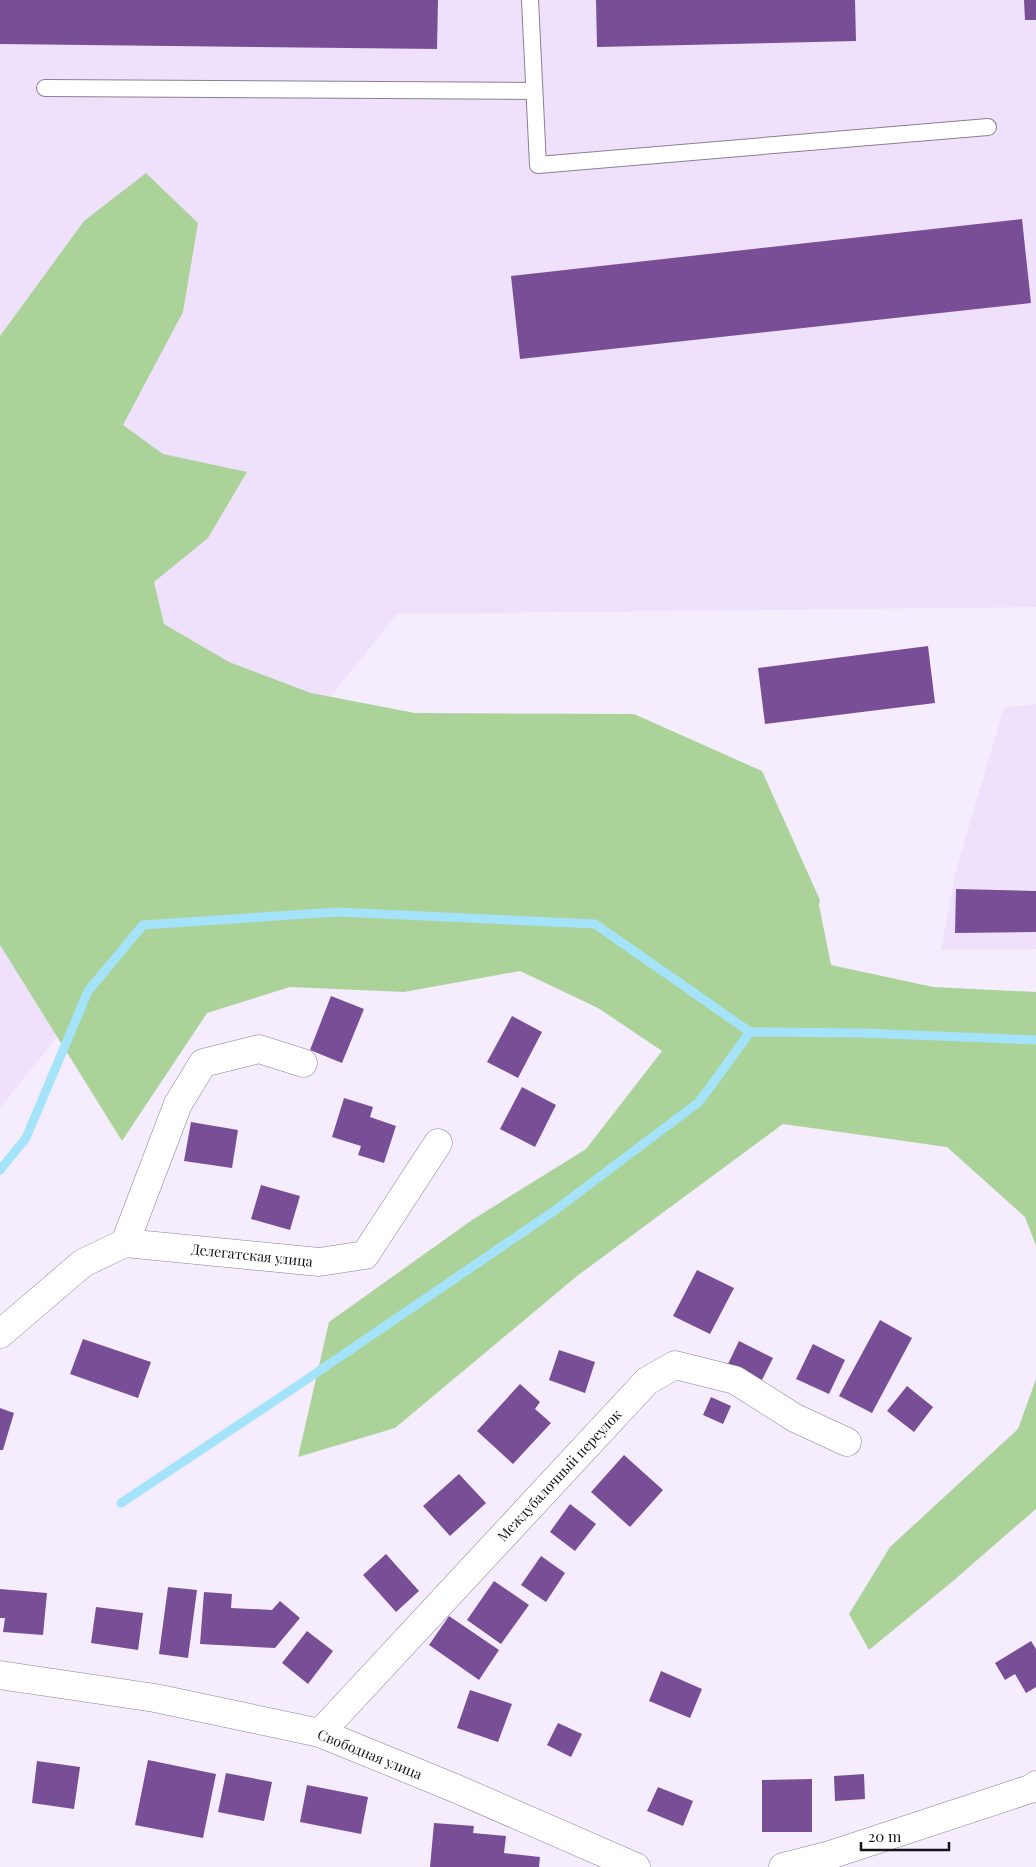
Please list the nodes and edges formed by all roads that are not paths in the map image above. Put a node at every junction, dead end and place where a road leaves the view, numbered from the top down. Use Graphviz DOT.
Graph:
graph roads {
  1 [pos="530,0"];
  2 [pos="45,88"];
  3 [pos="534,90"];
  4 [pos="988,128"];
  5 [pos="303,1063"];
  6 [pos="438,1143"];
  7 [pos="125,1243"];
  8 [pos="0,1334"];
  9 [pos="847,1442"];
  10 [pos="0,1675"];
  11 [pos="320,1732"];
  12 [pos="1036,1785"];
  13 [pos="636,1867"];
  14 [pos="782,1867"];
  1 -- 3 [label="lane"];
  2 -- 3 [label="lane"];
  3 -- 4 [label="lane"];
  5 -- 7 [label="street"];
  6 -- 7 [label="street, Делегатская улица"];
  7 -- 8 [label="street"];
  9 -- 11 [label="street, Междубалочный переулок"];
  10 -- 11 [label="street, Свободная улица"];
  11 -- 13 [label="street, Свободная улица"];
  12 -- 14 [label="street"];
}
